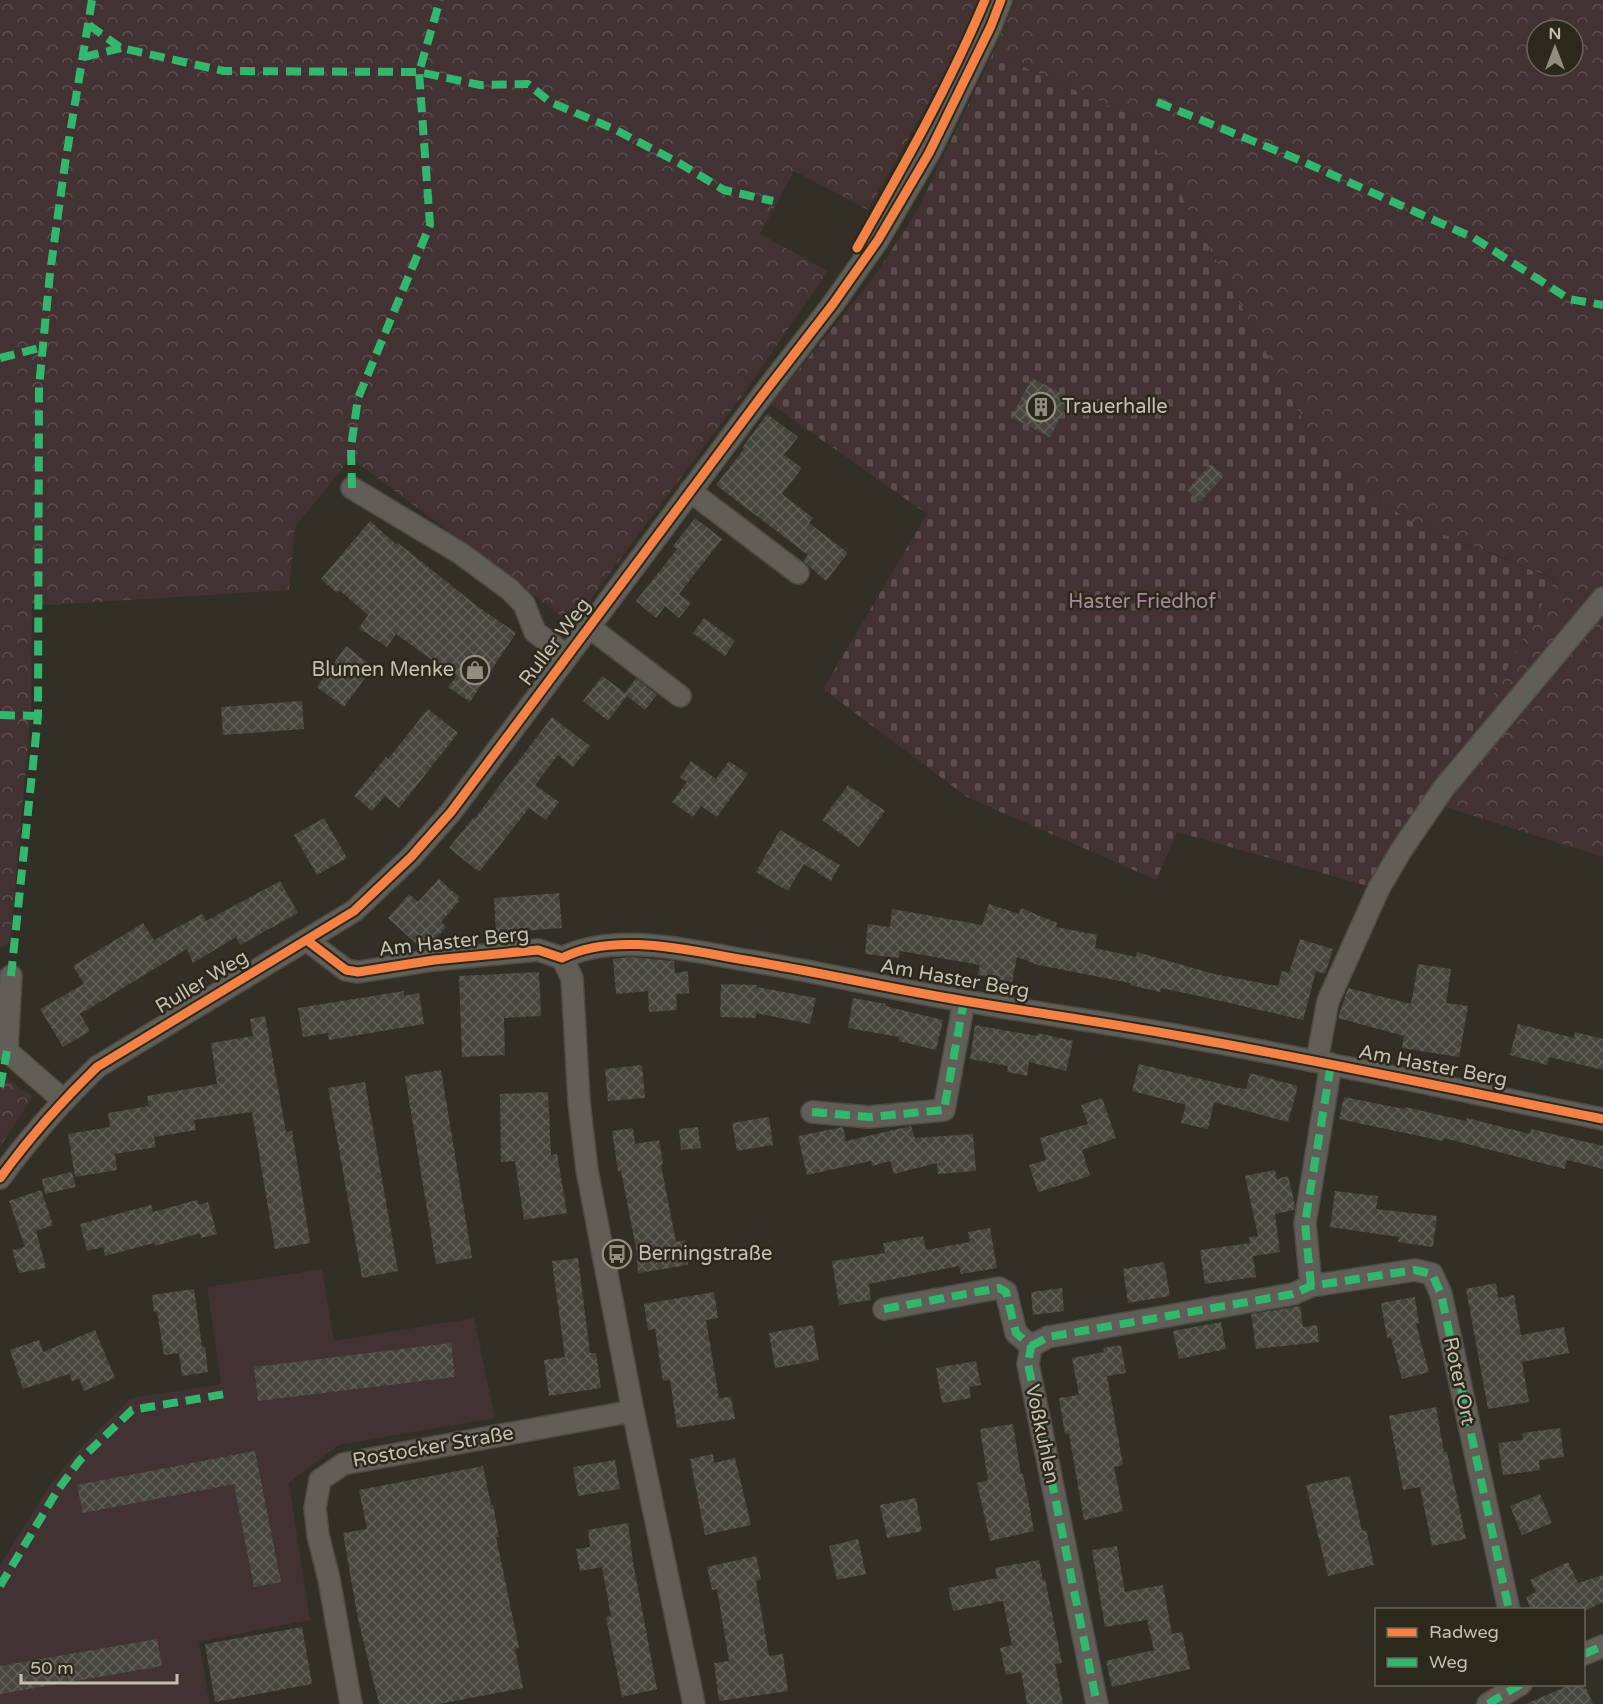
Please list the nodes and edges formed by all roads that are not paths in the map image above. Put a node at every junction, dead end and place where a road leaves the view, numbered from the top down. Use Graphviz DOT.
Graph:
graph roads {
  1 [pos="1001,0"];
  2 [pos="352,488"];
  3 [pos="690,491"];
  4 [pos="798,573"];
  5 [pos="1603,598"];
  6 [pos="589,627"];
  7 [pos="567,656"];
  8 [pos="680,696"];
  9 [pos="308,941"];
  10 [pos="562,958"];
  11 [pos="11,976"];
  12 [pos="964,1001"];
  13 [pos="1324,1063"];
  14 [pos="63,1100"];
  15 [pos="812,1113"];
  16 [pos="1603,1119"];
  17 [pos="0,1179"];
  18 [pos="1311,1286"];
  19 [pos="884,1309"];
  20 [pos="1031,1347"];
  21 [pos="633,1412"];
  22 [pos="1509,1608"];
  23 [pos="1603,1646"];
  24 [pos="1585,1654"];
  25 [pos="1518,1686"];
  26 [pos="351,1704"];
  27 [pos="694,1704"];
  28 [pos="1098,1704"];
  29 [pos="1488,1704"];
  1 -- 3 [label="street, Ruller Weg"];
  2 -- 7 [label="street"];
  3 -- 4 [label="street"];
  3 -- 6 [label="street, Ruller Weg"];
  5 -- 13 [label="street"];
  6 -- 7 [label="street, Ruller Weg"];
  6 -- 8 [label="street"];
  7 -- 9 [label="street, Ruller Weg"];
  9 -- 10 [label="street, Am Haster Berg"];
  9 -- 14 [label="street, Ruller Weg"];
  10 -- 12 [label="street, Am Haster Berg"];
  10 -- 21 [label="street"];
  11 -- 14 [label="street"];
  12 -- 13 [label="street, Am Haster Berg"];
  12 -- 15 [label="street, Am Haster Berg"];
  13 -- 16 [label="street, Am Haster Berg"];
  13 -- 18 [label="street"];
  14 -- 17 [label="street, Ruller Weg"];
  18 -- 20 [label="street, Roter Ort"];
  18 -- 22 [label="street, Roter Ort"];
  19 -- 20 [label="street"];
  20 -- 28 [label="street, Voßkuhlen"];
  21 -- 26 [label="street, Rostocker Straße"];
  21 -- 27 [label="street"];
  23 -- 24 [label="street"];
  25 -- 29 [label="street"];
}
